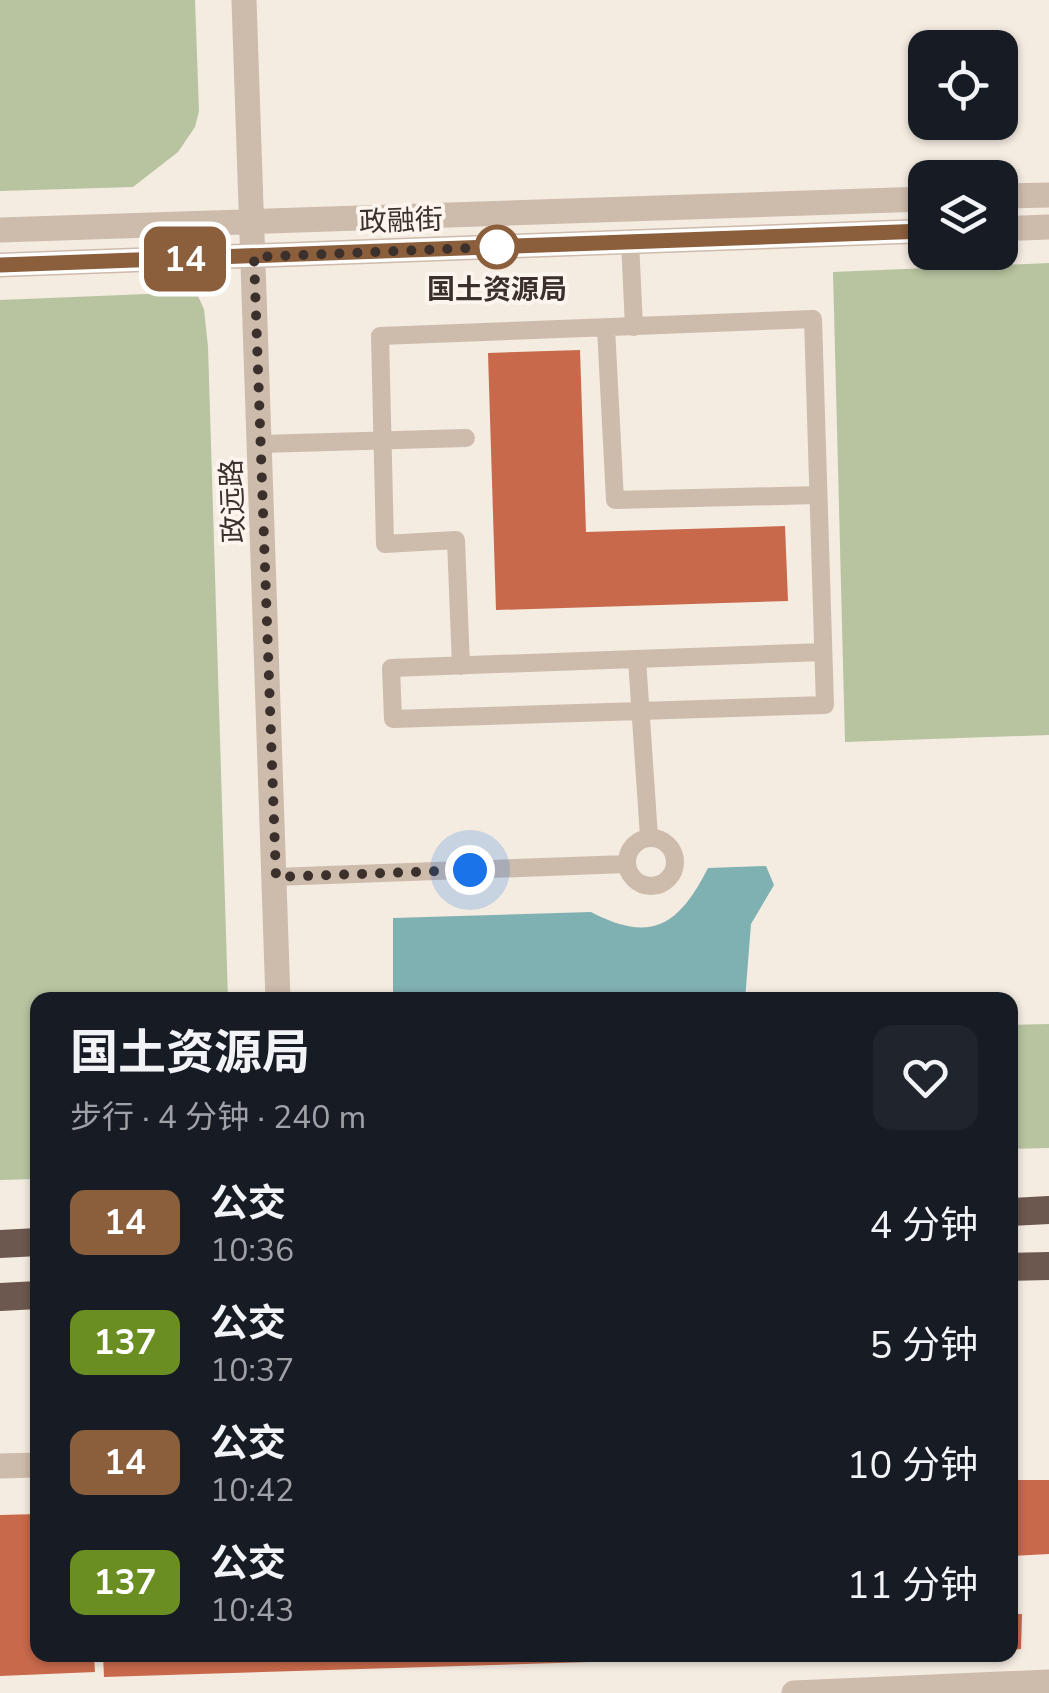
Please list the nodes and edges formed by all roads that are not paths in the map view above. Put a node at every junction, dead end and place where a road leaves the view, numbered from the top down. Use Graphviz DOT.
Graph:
graph roads {
  1 [pos="244,0"];
  2 [pos="1049,194"];
  3 [pos="1018,195"];
  4 [pos="908,200"];
  5 [pos="252,221"];
  6 [pos="1049,227"];
  7 [pos="1018,228"];
  8 [pos="0,230"];
  9 [pos="908,232"];
  10 [pos="630,241"];
  11 [pos="254,257"];
  12 [pos="0,265"];
  13 [pos="634,327"];
  14 [pos="606,328"];
  15 [pos="466,438"];
  16 [pos="382,440"];
  17 [pos="260,444"];
  18 [pos="818,495"];
  19 [pos="824,652"];
  20 [pos="637,659"];
  21 [pos="461,666"];
  22 [pos="641,712"];
  23 [pos="649,837"];
  24 [pos="626,864"];
  25 [pos="276,877"];
  26 [pos="278,992"];
  27 [pos="1049,1210"];
  28 [pos="1018,1212"];
  29 [pos="30,1242"];
  30 [pos="0,1244"];
  31 [pos="1049,1266"];
  32 [pos="1018,1267"];
  33 [pos="30,1295"];
  34 [pos="0,1296"];
  35 [pos="30,1465"];
  36 [pos="0,1466"];
  37 [pos="1049,1682"];
  38 [pos="794,1693"];
  1 -- 5 [label="street, 政远路"];
  2 -- 3 [label="street"];
  4 -- 5 [label="street, 政融街"];
  5 -- 8 [label="street, 政融街"];
  5 -- 11 [label="street, 政远路"];
  6 -- 7 [label="street"];
  9 -- 10 [label="street, 政融街"];
  10 -- 11 [label="street, 政融街"];
  10 -- 13 [label="lane"];
  11 -- 12 [label="street, 政融街"];
  11 -- 17 [label="street, 政远路"];
  13 -- 14 [label="lane"];
  13 -- 18 [label="lane"];
  14 -- 16 [label="lane"];
  14 -- 18 [label="lane"];
  15 -- 16 [label="lane"];
  16 -- 17 [label="lane"];
  16 -- 21 [label="lane"];
  17 -- 25 [label="street, 政远路"];
  18 -- 19 [label="lane"];
  19 -- 20 [label="lane"];
  19 -- 22 [label="lane"];
  20 -- 21 [label="lane"];
  20 -- 22 [label="lane"];
  21 -- 22 [label="lane"];
  22 -- 23 [label="lane"];
  23 -- 24 [label="lane"];
  23 -- 24 [label="lane"];
  24 -- 25 [label="lane"];
  25 -- 26 [label="street, 政远路"];
  27 -- 28 [label="highway"];
  29 -- 30 [label="highway"];
  31 -- 32 [label="highway"];
  33 -- 34 [label="highway"];
  35 -- 36 [label="street"];
  37 -- 38 [label="street"];
}
